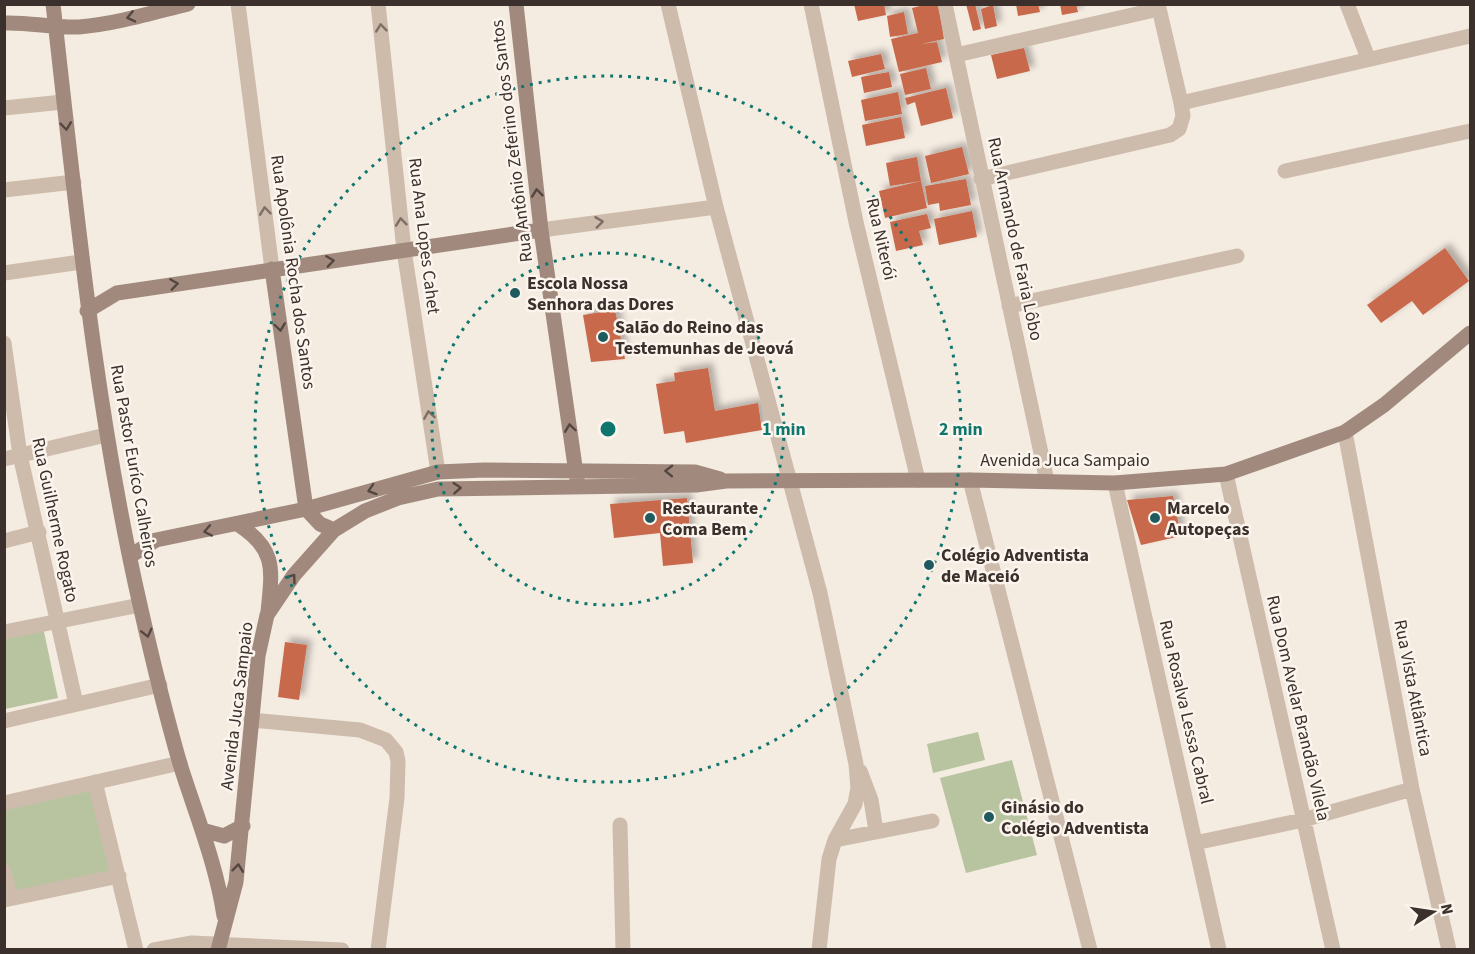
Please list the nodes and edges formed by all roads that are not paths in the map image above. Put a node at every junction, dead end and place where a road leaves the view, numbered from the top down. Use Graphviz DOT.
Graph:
graph roads {
  1 [pos="53,4"];
  2 [pos="188,4"];
  3 [pos="238,4"];
  4 [pos="378,4"];
  5 [pos="516,4"];
  6 [pos="668,4"];
  7 [pos="811,4"];
  8 [pos="945,4"];
  9 [pos="1347,4"];
  10 [pos="1159,7"];
  11 [pos="4,23"];
  12 [pos="55,26"];
  13 [pos="1470,36"];
  14 [pos="956,55"];
  15 [pos="1368,58"];
  16 [pos="63,102"];
  17 [pos="1181,103"];
  18 [pos="4,108"];
  19 [pos="1470,131"];
  20 [pos="1285,171"];
  21 [pos="981,179"];
  22 [pos="74,182"];
  23 [pos="4,190"];
  24 [pos="716,207"];
  25 [pos="541,230"];
  26 [pos="404,250"];
  27 [pos="1237,256"];
  28 [pos="81,262"];
  29 [pos="272,269"];
  30 [pos="4,273"];
  31 [pos="83,283"];
  32 [pos="117,293"];
  33 [pos="1009,306"];
  34 [pos="87,311"];
  35 [pos="1470,333"];
  36 [pos="4,344"];
  37 [pos="1345,432"];
  38 [pos="106,435"];
  39 [pos="20,455"];
  40 [pos="4,459"];
  41 [pos="438,472"];
  42 [pos="1226,474"];
  43 [pos="577,478"];
  44 [pos="918,480"];
  45 [pos="970,480"];
  46 [pos="1047,481"];
  47 [pos="791,483"];
  48 [pos="1115,483"];
  49 [pos="306,509"];
  50 [pos="239,525"];
  51 [pos="334,530"];
  52 [pos="39,532"];
  53 [pos="126,533"];
  54 [pos="156,540"];
  55 [pos="4,541"];
  56 [pos="130,556"];
  57 [pos="140,604"];
  58 [pos="267,615"];
  59 [pos="57,622"];
  60 [pos="4,632"];
  61 [pos="160,685"];
  62 [pos="76,704"];
  63 [pos="251,720"];
  64 [pos="4,721"];
  65 [pos="180,763"];
  66 [pos="856,764"];
  67 [pos="95,782"];
  68 [pos="1412,789"];
  69 [pos="4,803"];
  70 [pos="1303,820"];
  71 [pos="932,821"];
  72 [pos="620,825"];
  73 [pos="243,826"];
  74 [pos="202,830"];
  75 [pos="876,831"];
  76 [pos="835,840"];
  77 [pos="1195,843"];
  78 [pos="4,872"];
  79 [pos="119,876"];
  80 [pos="8,899"];
  81 [pos="225,925"];
  82 [pos="219,947"];
  83 [pos="136,950"];
  84 [pos="154,950"];
  85 [pos="342,950"];
  86 [pos="378,950"];
  87 [pos="624,950"];
  88 [pos="819,950"];
  89 [pos="1090,950"];
  90 [pos="1219,950"];
  91 [pos="1333,950"];
  92 [pos="1449,950"];
  1 -- 12 [label="main road, Rua Pastor Euríco Calheiros"];
  2 -- 12 [label="main road, one-way"];
  29 -- 3 [label="street, Rua Apolônia Rocha dos Santos, one-way"];
  26 -- 4 [label="street, Rua Ana Lopes Cahet, one-way"];
  25 -- 5 [label="main road, Rua Antônio Zeferino dos Santos, one-way"];
  6 -- 24 [label="street"];
  7 -- 44 [label="street, Rua Niterói"];
  8 -- 14 [label="street, Rua Armando de Faria Lôbo"];
  9 -- 15 [label="street"];
  10 -- 14 [label="street"];
  10 -- 17 [label="street"];
  11 -- 12 [label="main road"];
  12 -- 16 [label="main road, Rua Pastor Euríco Calheiros"];
  13 -- 15 [label="street"];
  14 -- 21 [label="street, Rua Armando de Faria Lôbo"];
  15 -- 17 [label="street"];
  16 -- 18 [label="street"];
  16 -- 22 [label="main road, Rua Pastor Euríco Calheiros, one-way"];
  17 -- 21 [label="street"];
  19 -- 20 [label="street"];
  21 -- 33 [label="street, Rua Armando de Faria Lôbo"];
  22 -- 23 [label="street"];
  22 -- 28 [label="main road, Rua Pastor Euríco Calheiros"];
  25 -- 24 [label="street, one-way"];
  24 -- 47 [label="street"];
  25 -- 26 [label="main road"];
  43 -- 25 [label="main road, Rua Antônio Zeferino dos Santos, one-way"];
  29 -- 26 [label="main road, one-way"];
  41 -- 26 [label="street, Rua Ana Lopes Cahet, one-way"];
  27 -- 33 [label="street"];
  28 -- 30 [label="street"];
  28 -- 31 [label="main road, Rua Pastor Euríco Calheiros"];
  32 -- 29 [label="main road, one-way"];
  29 -- 49 [label="main road, Rua Apolônia Rocha dos Santos, one-way"];
  31 -- 32 [label="main road"];
  31 -- 34 [label="main road, Rua Pastor Euríco Calheiros"];
  32 -- 34 [label="main road"];
  33 -- 46 [label="street, Rua Armando de Faria Lôbo"];
  34 -- 38 [label="main road, Rua Pastor Euríco Calheiros"];
  35 -- 37 [label="main road, Avenida Juca Sampaio"];
  36 -- 39 [label="street, Rua Guilherme Rogato"];
  37 -- 42 [label="main road, Avenida Juca Sampaio"];
  37 -- 68 [label="street, Rua Vista Atlântica"];
  38 -- 39 [label="street"];
  38 -- 53 [label="main road, Rua Pastor Euríco Calheiros"];
  39 -- 40 [label="street"];
  39 -- 52 [label="street, Rua Guilherme Rogato"];
  41 -- 43 [label="main road, Avenida Juca Sampaio"];
  41 -- 49 [label="main road, Avenida Juca Sampaio, one-way"];
  42 -- 48 [label="main road, Avenida Juca Sampaio"];
  42 -- 70 [label="street, Rua Dom Avelar Brandão Vilela"];
  43 -- 47 [label="main road, Avenida Juca Sampaio"];
  51 -- 43 [label="main road, Avenida Juca Sampaio, one-way"];
  44 -- 45 [label="main road, Avenida Juca Sampaio"];
  44 -- 47 [label="main road, Avenida Juca Sampaio"];
  45 -- 46 [label="main road, Avenida Juca Sampaio"];
  45 -- 89 [label="street"];
  46 -- 48 [label="main road, Avenida Juca Sampaio"];
  47 -- 66 [label="street"];
  48 -- 77 [label="street, Rua Rosalva Lessa Cabral"];
  49 -- 50 [label="main road, Avenida Juca Sampaio"];
  49 -- 51 [label="main road"];
  50 -- 54 [label="main road, Avenida Juca Sampaio, one-way"];
  50 -- 58 [label="main road"];
  58 -- 51 [label="main road, Avenida Juca Sampaio, one-way"];
  52 -- 55 [label="street"];
  52 -- 59 [label="street, Rua Guilherme Rogato"];
  53 -- 54 [label="main road"];
  53 -- 56 [label="main road, Rua Pastor Euríco Calheiros"];
  54 -- 56 [label="main road, Avenida Juca Sampaio"];
  56 -- 57 [label="main road, Rua Pastor Euríco Calheiros"];
  57 -- 59 [label="street"];
  57 -- 61 [label="main road, Rua Pastor Euríco Calheiros, one-way"];
  58 -- 63 [label="main road, Avenida Juca Sampaio"];
  59 -- 60 [label="street"];
  59 -- 62 [label="street, Rua Guilherme Rogato"];
  61 -- 62 [label="street"];
  61 -- 65 [label="main road, Rua Pastor Euríco Calheiros"];
  62 -- 64 [label="street"];
  63 -- 73 [label="main road, Avenida Juca Sampaio"];
  63 -- 86 [label="street"];
  65 -- 67 [label="street"];
  65 -- 74 [label="main road, Rua Pastor Euríco Calheiros"];
  66 -- 75 [label="street"];
  66 -- 76 [label="street"];
  67 -- 69 [label="street"];
  67 -- 79 [label="street"];
  68 -- 70 [label="street"];
  68 -- 92 [label="street, Rua Vista Atlântica"];
  70 -- 77 [label="street"];
  70 -- 91 [label="street, Rua Dom Avelar Brandão Vilela"];
  71 -- 75 [label="street"];
  72 -- 87 [label="street"];
  73 -- 74 [label="main road"];
  81 -- 73 [label="main road, Avenida Juca Sampaio, one-way"];
  74 -- 81 [label="main road, Rua Pastor Euríco Calheiros"];
  75 -- 76 [label="street"];
  76 -- 88 [label="street"];
  77 -- 90 [label="street, Rua Rosalva Lessa Cabral"];
  78 -- 80 [label="street"];
  79 -- 80 [label="street"];
  79 -- 83 [label="street"];
  81 -- 82 [label="main road, Avenida Juca Sampaio"];
  82 -- 84 [label="street"];
  82 -- 85 [label="street"];
}
